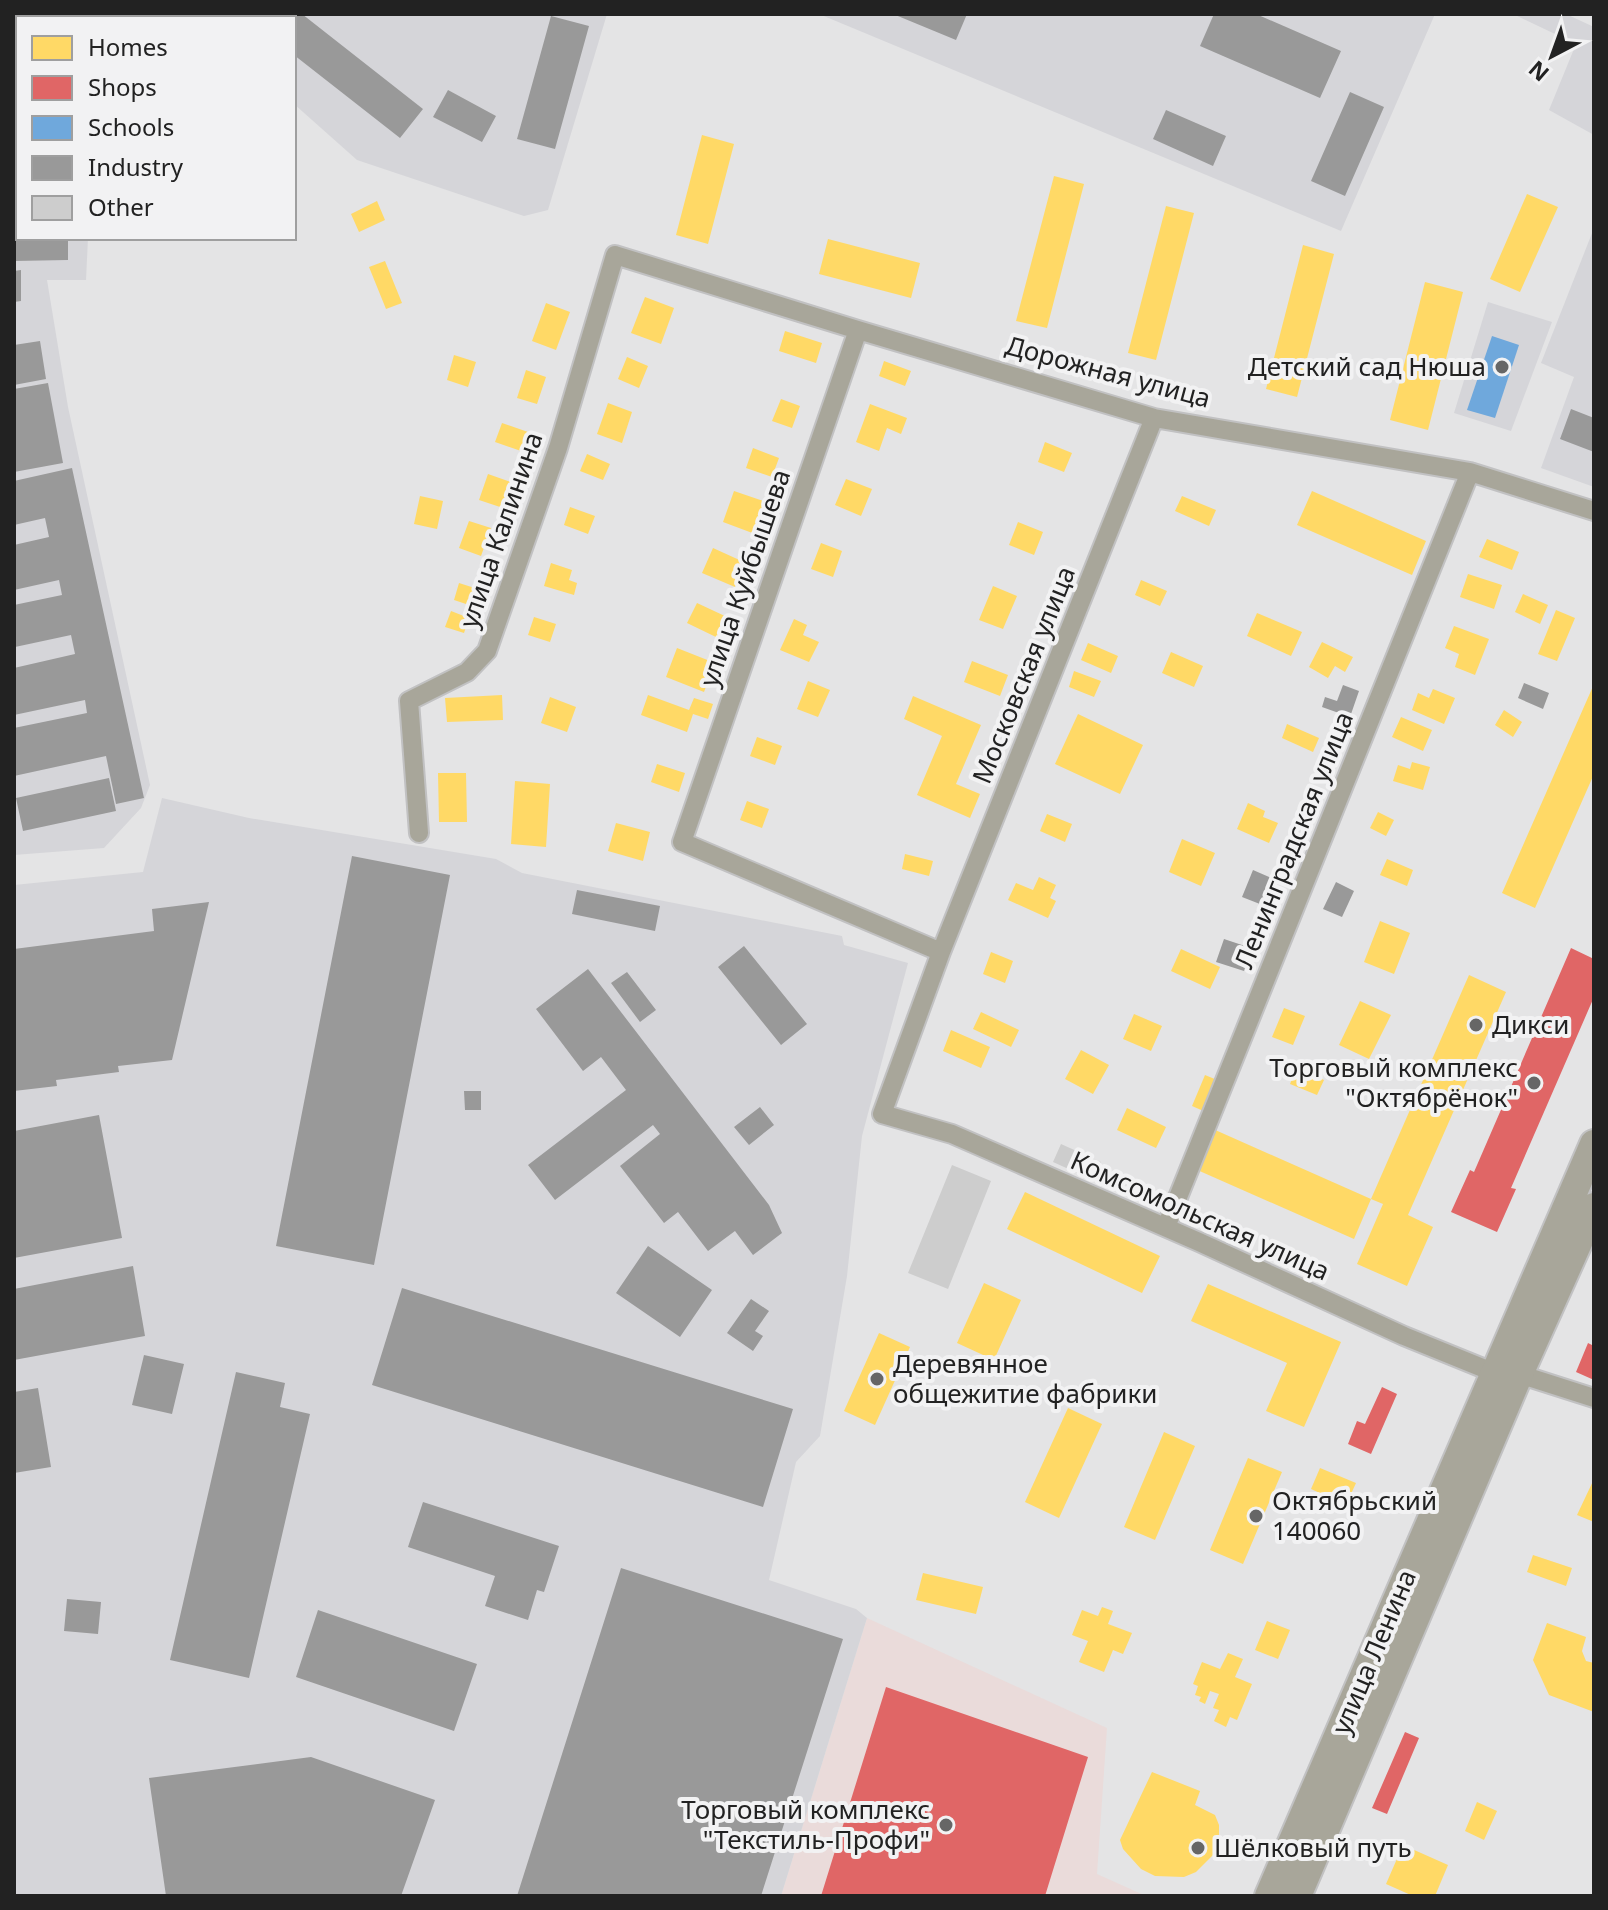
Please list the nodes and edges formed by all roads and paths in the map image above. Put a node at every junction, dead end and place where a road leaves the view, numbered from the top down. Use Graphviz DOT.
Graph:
graph roads {
  1 [pos="615,255"];
  2 [pos="858,330"];
  3 [pos="1154,418"];
  4 [pos="1470,472"];
  5 [pos="1594,511"];
  6 [pos="419,833"];
  7 [pos="941,952"];
  8 [pos="882,1114"];
  9 [pos="1594,1144"];
  10 [pos="1594,1207"];
  11 [pos="1166,1227"];
  12 [pos="1507,1374"];
  13 [pos="1594,1398"];
  14 [pos="1269,1896"];
  15 [pos="1297,1896"];
  1 -- 2 [label="street, Дорожная улица"];
  1 -- 6 [label="street, улица Калинина"];
  2 -- 3 [label="street, Дорожная улица"];
  2 -- 7 [label="street, улица Куйбышева"];
  3 -- 4 [label="street, Дорожная улица"];
  3 -- 7 [label="street, Московская улица"];
  4 -- 5 [label="street, Дорожная улица"];
  4 -- 11 [label="street, Ленинградская улица"];
  7 -- 8 [label="street, Московская улица"];
  8 -- 11 [label="street, Комсомольская улица"];
  9 -- 12 [label="main road, улица Ленина"];
  10 -- 12 [label="main road, улица Ленина"];
  11 -- 12 [label="street, Комсомольская улица"];
  12 -- 13 [label="street, Комсомольская улица"];
  12 -- 14 [label="main road, улица Ленина"];
  12 -- 15 [label="main road, улица Ленина"];
}
